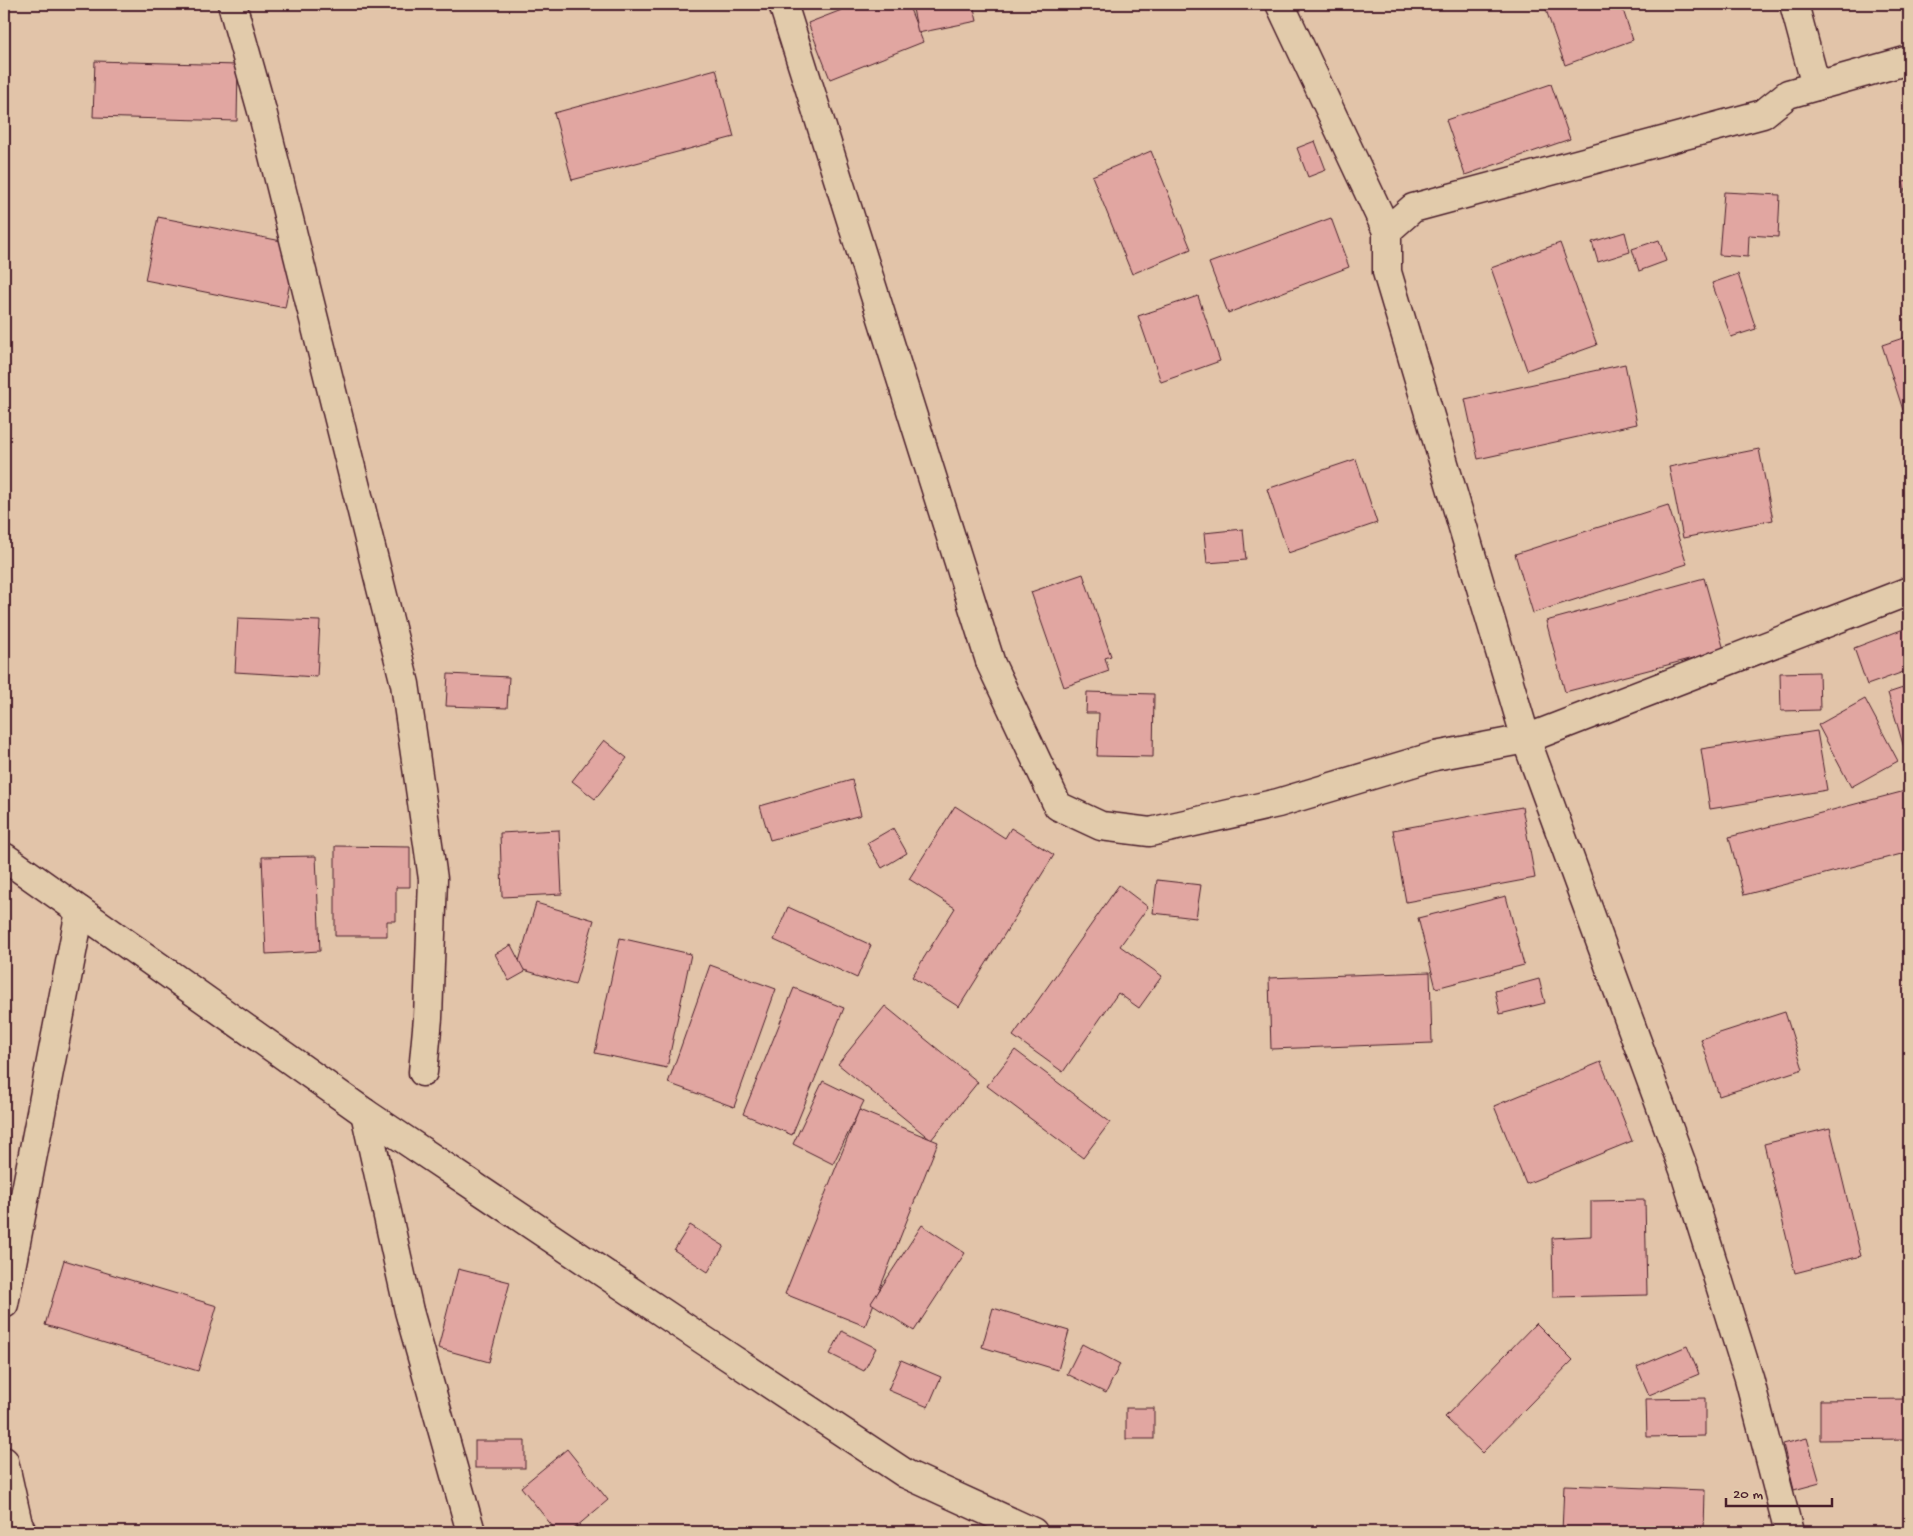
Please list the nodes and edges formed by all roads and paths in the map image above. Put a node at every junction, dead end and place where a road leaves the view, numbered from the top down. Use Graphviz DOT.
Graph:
graph roads {
  1 [pos="232,4"];
  2 [pos="783,4"];
  3 [pos="1280,4"];
  4 [pos="1794,4"];
  5 [pos="1909,60"];
  6 [pos="1816,86"];
  7 [pos="1387,231"];
  8 [pos="1909,591"];
  9 [pos="1526,739"];
  10 [pos="4,857"];
  11 [pos="80,911"];
  12 [pos="423,1072"];
  13 [pos="366,1113"];
  14 [pos="4,1304"];
  15 [pos="4,1461"];
  16 [pos="22,1532"];
  17 [pos="471,1532"];
  18 [pos="1033,1532"];
  19 [pos="1789,1532"];
  1 -- 12 [label="street"];
  2 -- 9 [label="street"];
  3 -- 7 [label="street"];
  4 -- 6 [label="street"];
  5 -- 6 [label="street"];
  6 -- 7 [label="street"];
  7 -- 9 [label="street"];
  8 -- 9 [label="street"];
  9 -- 19 [label="street"];
  10 -- 11 [label="street"];
  11 -- 13 [label="street"];
  11 -- 14 [label="street"];
  13 -- 17 [label="street"];
  13 -- 18 [label="street"];
  15 -- 16 [label="street"];
}
